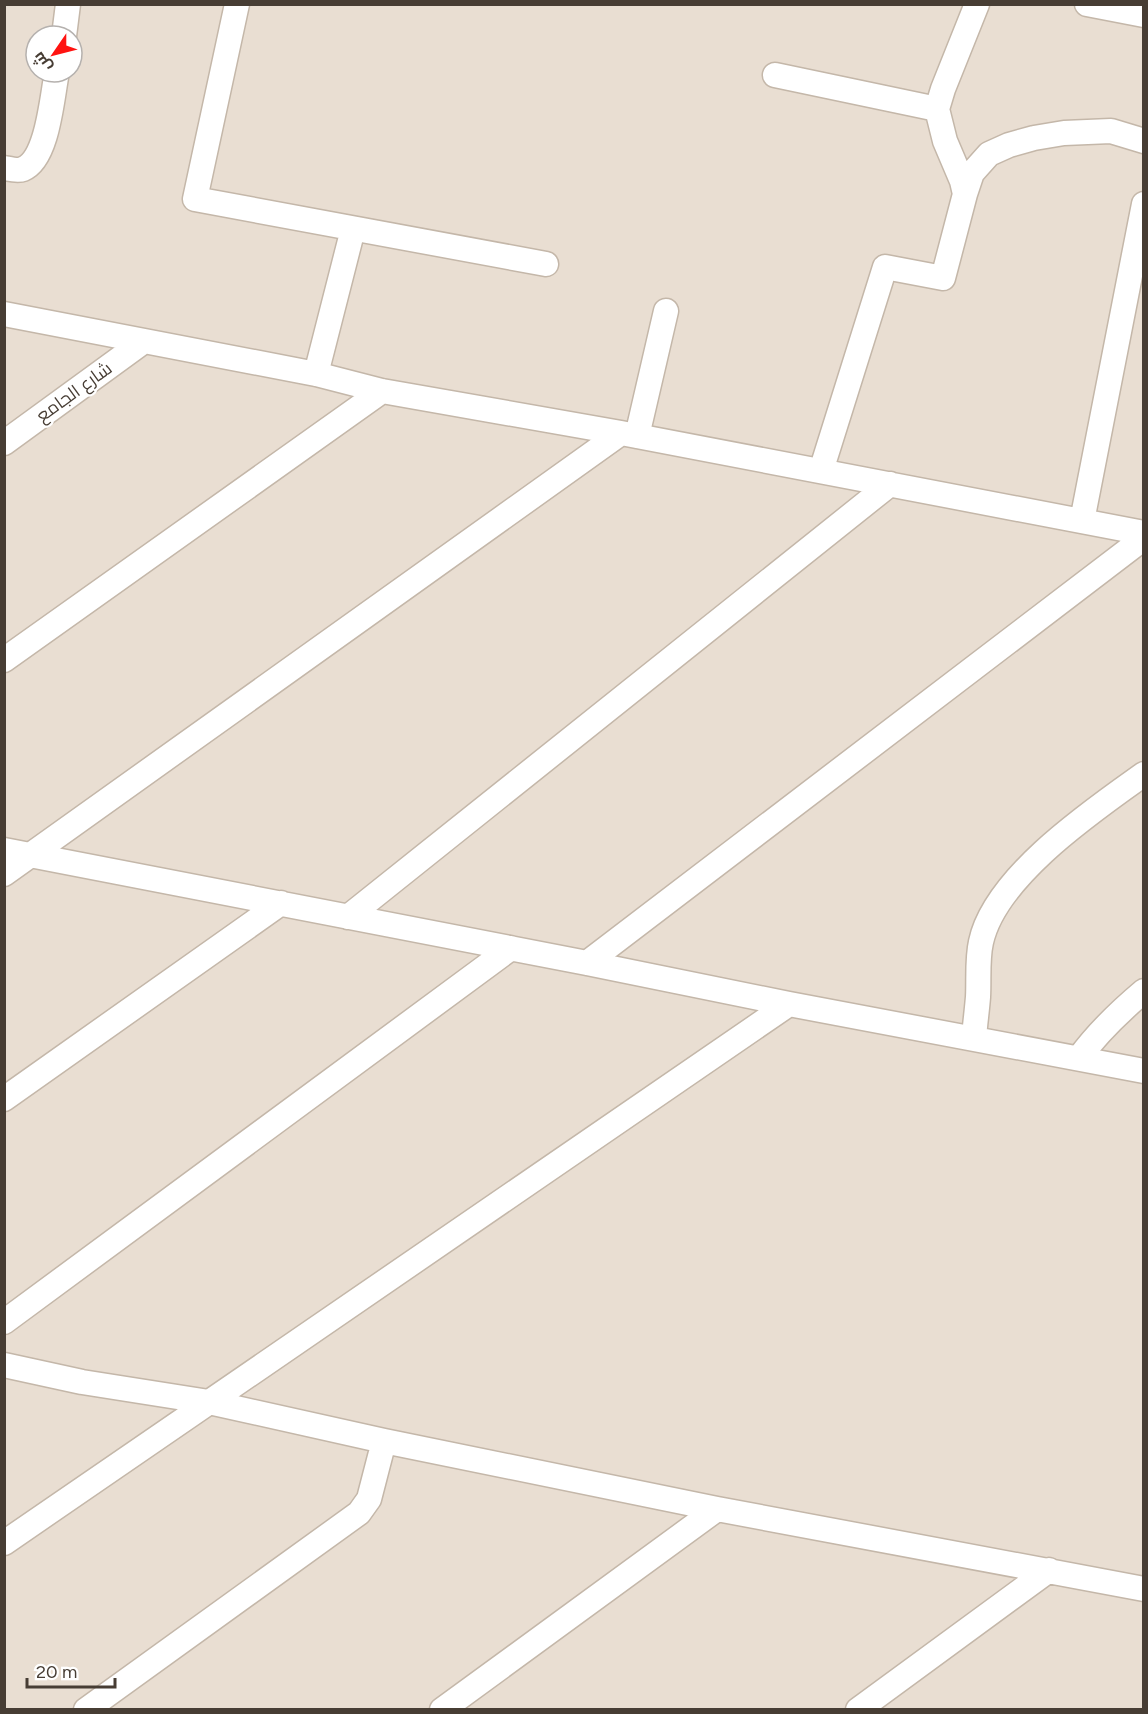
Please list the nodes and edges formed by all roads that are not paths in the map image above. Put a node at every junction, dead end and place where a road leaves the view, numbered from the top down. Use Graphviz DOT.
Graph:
graph roads {
  1 [pos="68,4"];
  2 [pos="237,4"];
  3 [pos="977,4"];
  4 [pos="1087,4"];
  5 [pos="1143,15"];
  6 [pos="66,24"];
  7 [pos="775,75"];
  8 [pos="54,84"];
  9 [pos="937,109"];
  10 [pos="1143,141"];
  11 [pos="4,168"];
  12 [pos="965,194"];
  13 [pos="1143,204"];
  14 [pos="353,229"];
  15 [pos="546,264"];
  16 [pos="666,311"];
  17 [pos="4,314"];
  18 [pos="144,341"];
  19 [pos="316,374"];
  20 [pos="382,391"];
  21 [pos="629,434"];
  22 [pos="4,443"];
  23 [pos="821,471"];
  24 [pos="890,484"];
  25 [pos="1082,521"];
  26 [pos="1143,533"];
  27 [pos="1143,538"];
  28 [pos="4,660"];
  29 [pos="1143,774"];
  30 [pos="4,850"];
  31 [pos="30,855"];
  32 [pos="4,874"];
  33 [pos="281,903"];
  34 [pos="348,917"];
  35 [pos="511,948"];
  36 [pos="587,963"];
  37 [pos="1143,992"];
  38 [pos="789,1004"];
  39 [pos="974,1038"];
  40 [pos="1079,1058"];
  41 [pos="1143,1071"];
  42 [pos="4,1099"];
  43 [pos="4,1322"];
  44 [pos="4,1365"];
  45 [pos="209,1402"];
  46 [pos="384,1441"];
  47 [pos="717,1509"];
  48 [pos="4,1543"];
  49 [pos="1048,1570"];
  50 [pos="1143,1589"];
  51 [pos="86,1710"];
  52 [pos="442,1710"];
  53 [pos="858,1710"];
  1 -- 6 [label="street"];
  2 -- 14 [label="street"];
  3 -- 9 [label="street"];
  4 -- 5 [label="street"];
  7 -- 9 [label="street"];
  8 -- 11 [label="street"];
  9 -- 12 [label="street"];
  10 -- 12 [label="street"];
  12 -- 23 [label="street"];
  13 -- 25 [label="street"];
  14 -- 15 [label="street"];
  14 -- 19 [label="street"];
  16 -- 21 [label="street"];
  17 -- 18 [label="street"];
  18 -- 19 [label="street"];
  18 -- 22 [label="street, شارع الجامع"];
  19 -- 20 [label="street"];
  20 -- 21 [label="street"];
  20 -- 28 [label="street"];
  21 -- 23 [label="street"];
  21 -- 31 [label="street"];
  23 -- 24 [label="street"];
  24 -- 25 [label="street"];
  24 -- 34 [label="street"];
  25 -- 26 [label="street"];
  27 -- 36 [label="street"];
  29 -- 39 [label="street"];
  30 -- 31 [label="street"];
  31 -- 32 [label="street"];
  31 -- 33 [label="street"];
  33 -- 34 [label="street"];
  33 -- 42 [label="street"];
  34 -- 35 [label="street"];
  35 -- 36 [label="street"];
  35 -- 43 [label="street"];
  36 -- 38 [label="street"];
  37 -- 40 [label="street"];
  38 -- 39 [label="street"];
  38 -- 45 [label="street"];
  39 -- 40 [label="street"];
  40 -- 41 [label="street"];
  44 -- 45 [label="street"];
  45 -- 46 [label="street"];
  45 -- 48 [label="street"];
  46 -- 47 [label="street"];
  46 -- 51 [label="street"];
  47 -- 49 [label="street"];
  47 -- 52 [label="street"];
  49 -- 50 [label="street"];
  49 -- 53 [label="street"];
}
